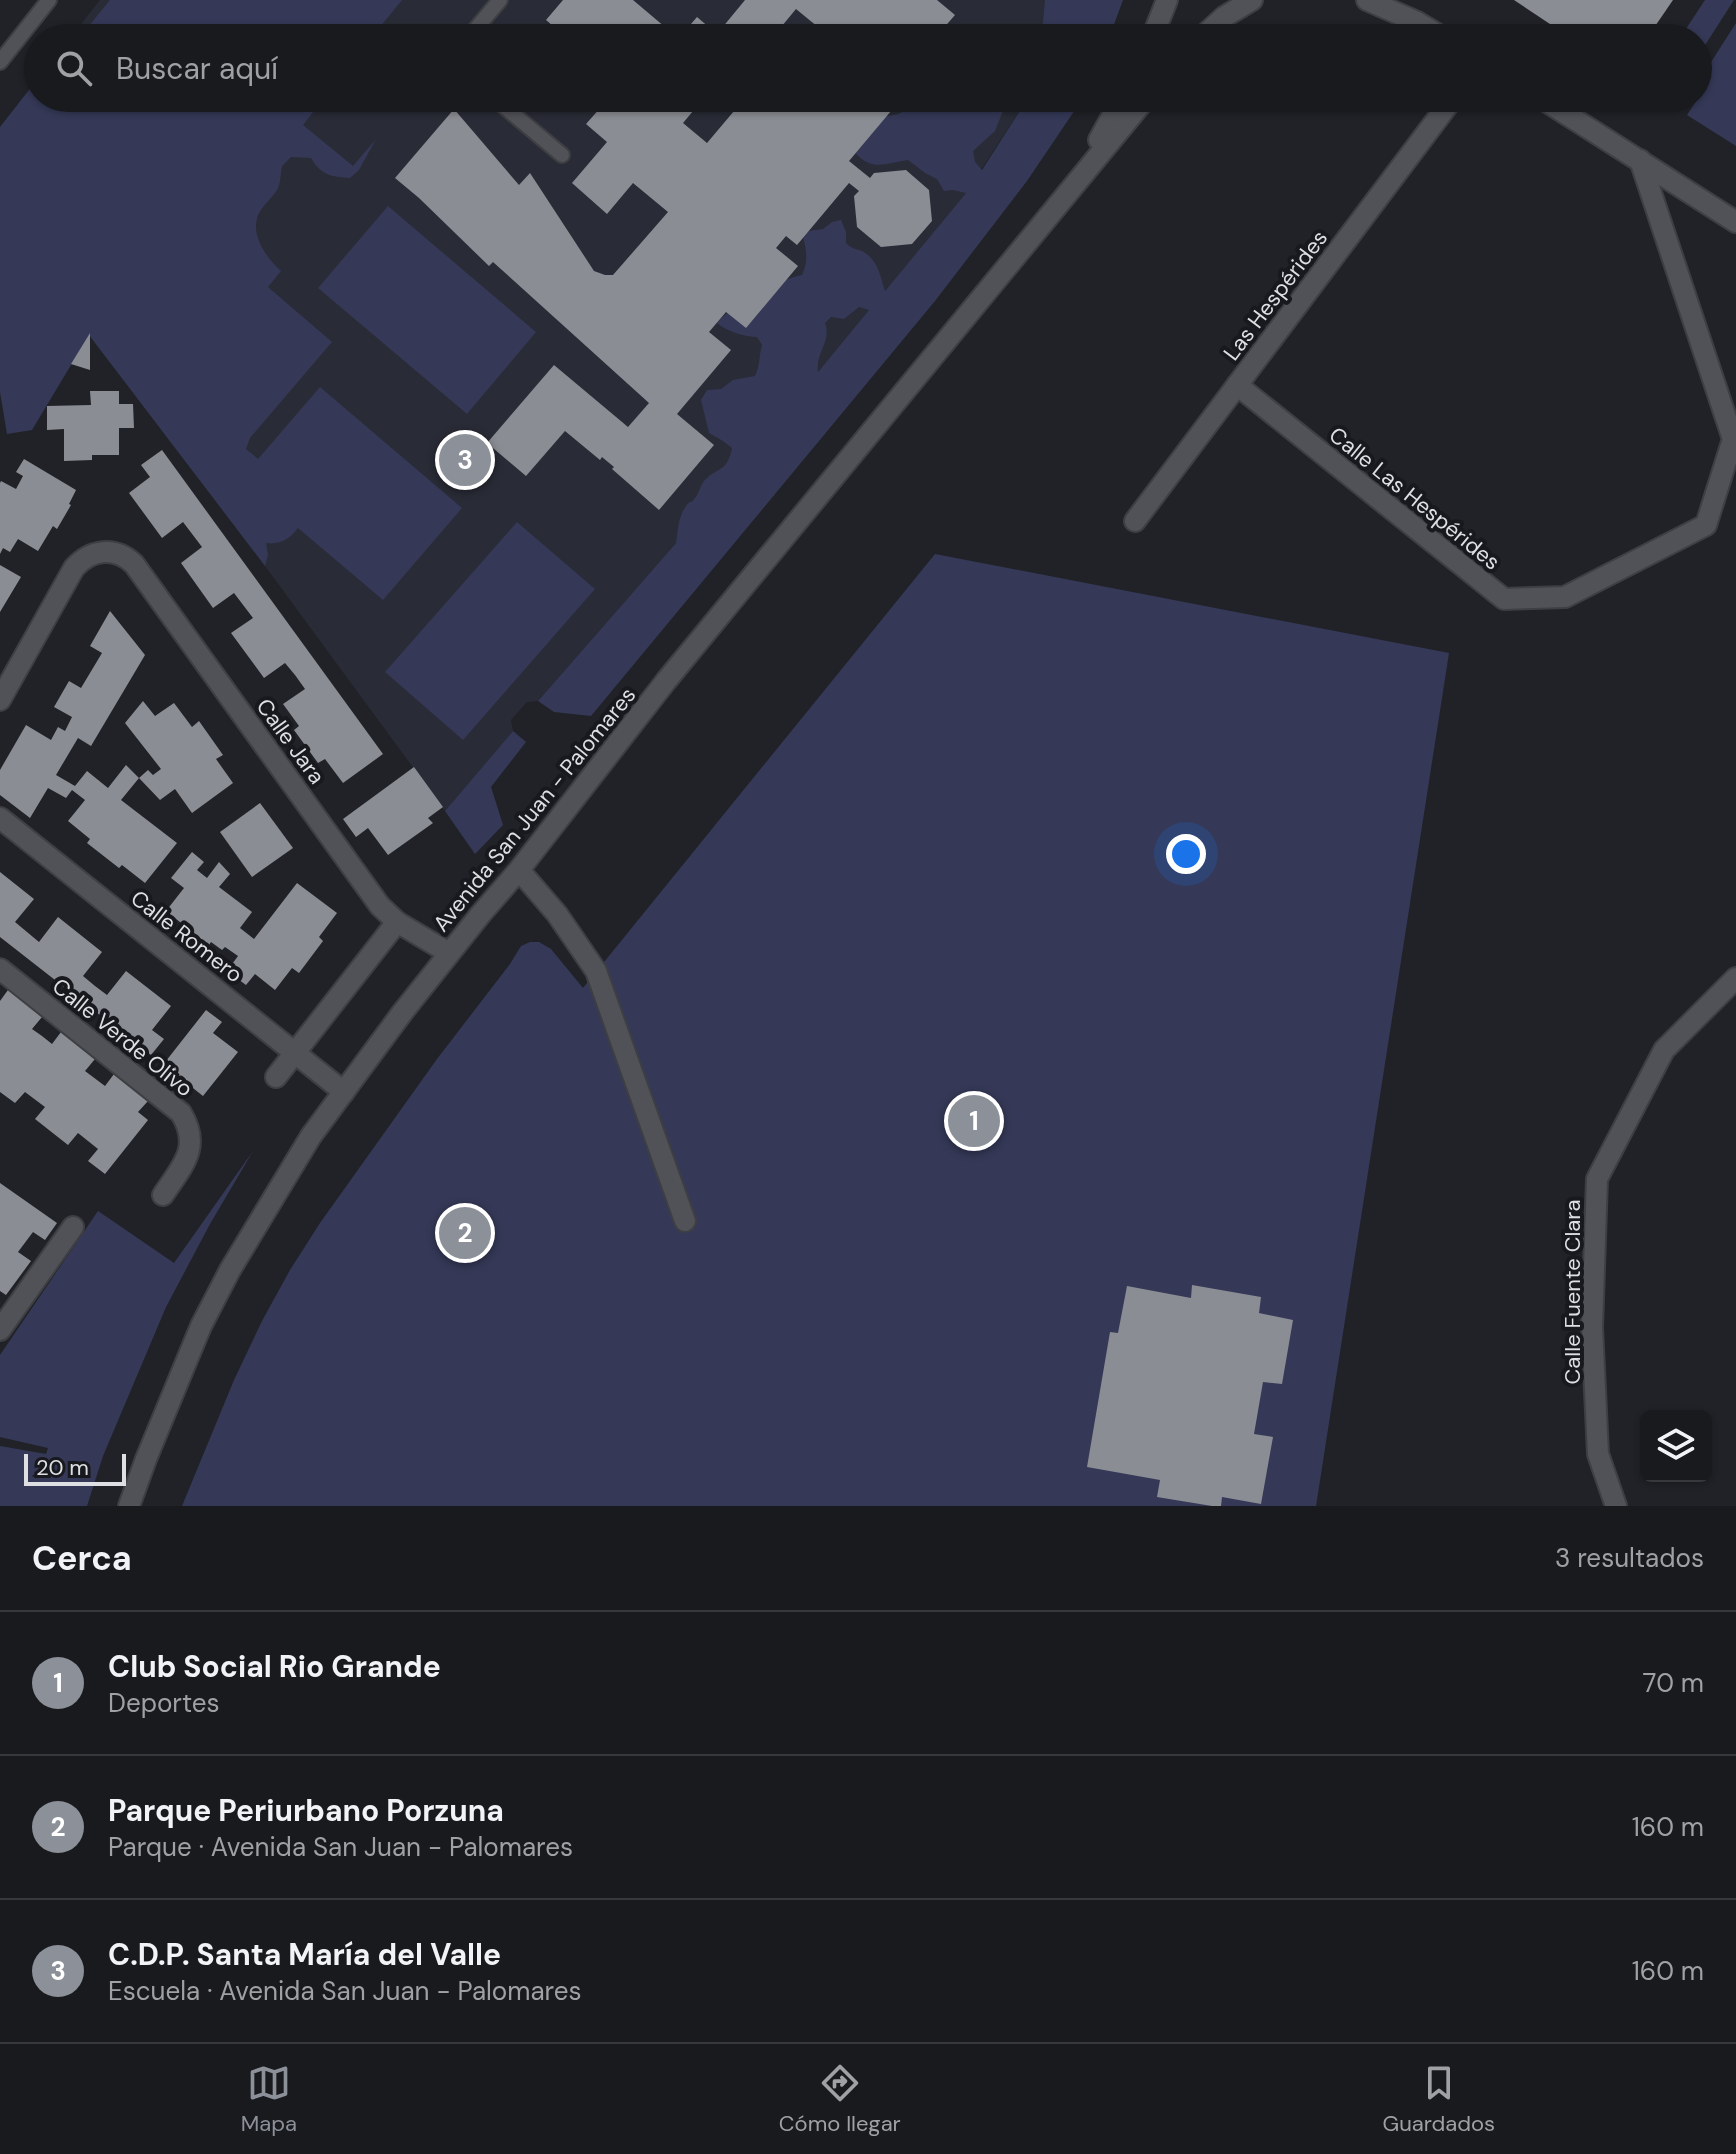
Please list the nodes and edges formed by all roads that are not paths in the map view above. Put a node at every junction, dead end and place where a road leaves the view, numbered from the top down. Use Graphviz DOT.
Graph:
graph roads {
  1 [pos="49,0"];
  2 [pos="500,0"];
  3 [pos="1167,0"];
  4 [pos="1252,0"];
  5 [pos="1367,0"];
  6 [pos="1395,0"];
  7 [pos="1417,22"];
  8 [pos="30,24"];
  9 [pos="480,24"];
  10 [pos="1158,24"];
  11 [pos="1216,24"];
  12 [pos="1420,24"];
  13 [pos="24,32"];
  14 [pos="0,62"];
  15 [pos="511,112"];
  16 [pos="1114,112"];
  17 [pos="1134,112"];
  18 [pos="1442,112"];
  19 [pos="1563,112"];
  20 [pos="562,155"];
  21 [pos="1640,160"];
  22 [pos="1063,198"];
  23 [pos="1736,222"];
  24 [pos="1237,385"];
  25 [pos="1135,521"];
  26 [pos="0,700"];
  27 [pos="0,818"];
  28 [pos="519,870"];
  29 [pos="397,922"];
  30 [pos="449,953"];
  31 [pos="0,969"];
  32 [pos="1736,978"];
  33 [pos="295,1052"];
  34 [pos="276,1077"];
  35 [pos="344,1092"];
  36 [pos="163,1195"];
  37 [pos="685,1221"];
  38 [pos="73,1227"];
  39 [pos="0,1330"];
  40 [pos="129,1506"];
  41 [pos="1616,1506"];
  1 -- 8 [label="lane"];
  2 -- 9 [label="lane"];
  3 -- 10 [label="street"];
  4 -- 11 [label="street"];
  5 -- 7 [label="street"];
  6 -- 7 [label="street"];
  7 -- 12 [label="street"];
  13 -- 14 [label="lane"];
  15 -- 20 [label="lane"];
  16 -- 22 [label="street"];
  17 -- 22 [label="street"];
  18 -- 24 [label="street, Las Hespérides"];
  19 -- 21 [label="street"];
  21 -- 23 [label="street"];
  21 -- 24 [label="street, Calle Las Hespérides"];
  22 -- 28 [label="street, Avenida San Juan - Palomares"];
  24 -- 25 [label="street, Las Hespérides"];
  26 -- 29 [label="street, Calle Jara"];
  27 -- 33 [label="street, Calle Romero"];
  28 -- 30 [label="street, Avenida San Juan - Palomares"];
  28 -- 37 [label="street"];
  29 -- 30 [label="street, Calle Jara"];
  29 -- 33 [label="street"];
  30 -- 35 [label="street, Avenida San Juan - Palomares"];
  31 -- 36 [label="street, Calle Verde Olivo"];
  32 -- 41 [label="street, Calle Fuente Clara"];
  33 -- 34 [label="street"];
  33 -- 35 [label="street, Calle Romero"];
  35 -- 40 [label="street, Avenida San Juan - Palomares"];
  38 -- 39 [label="street"];
}
